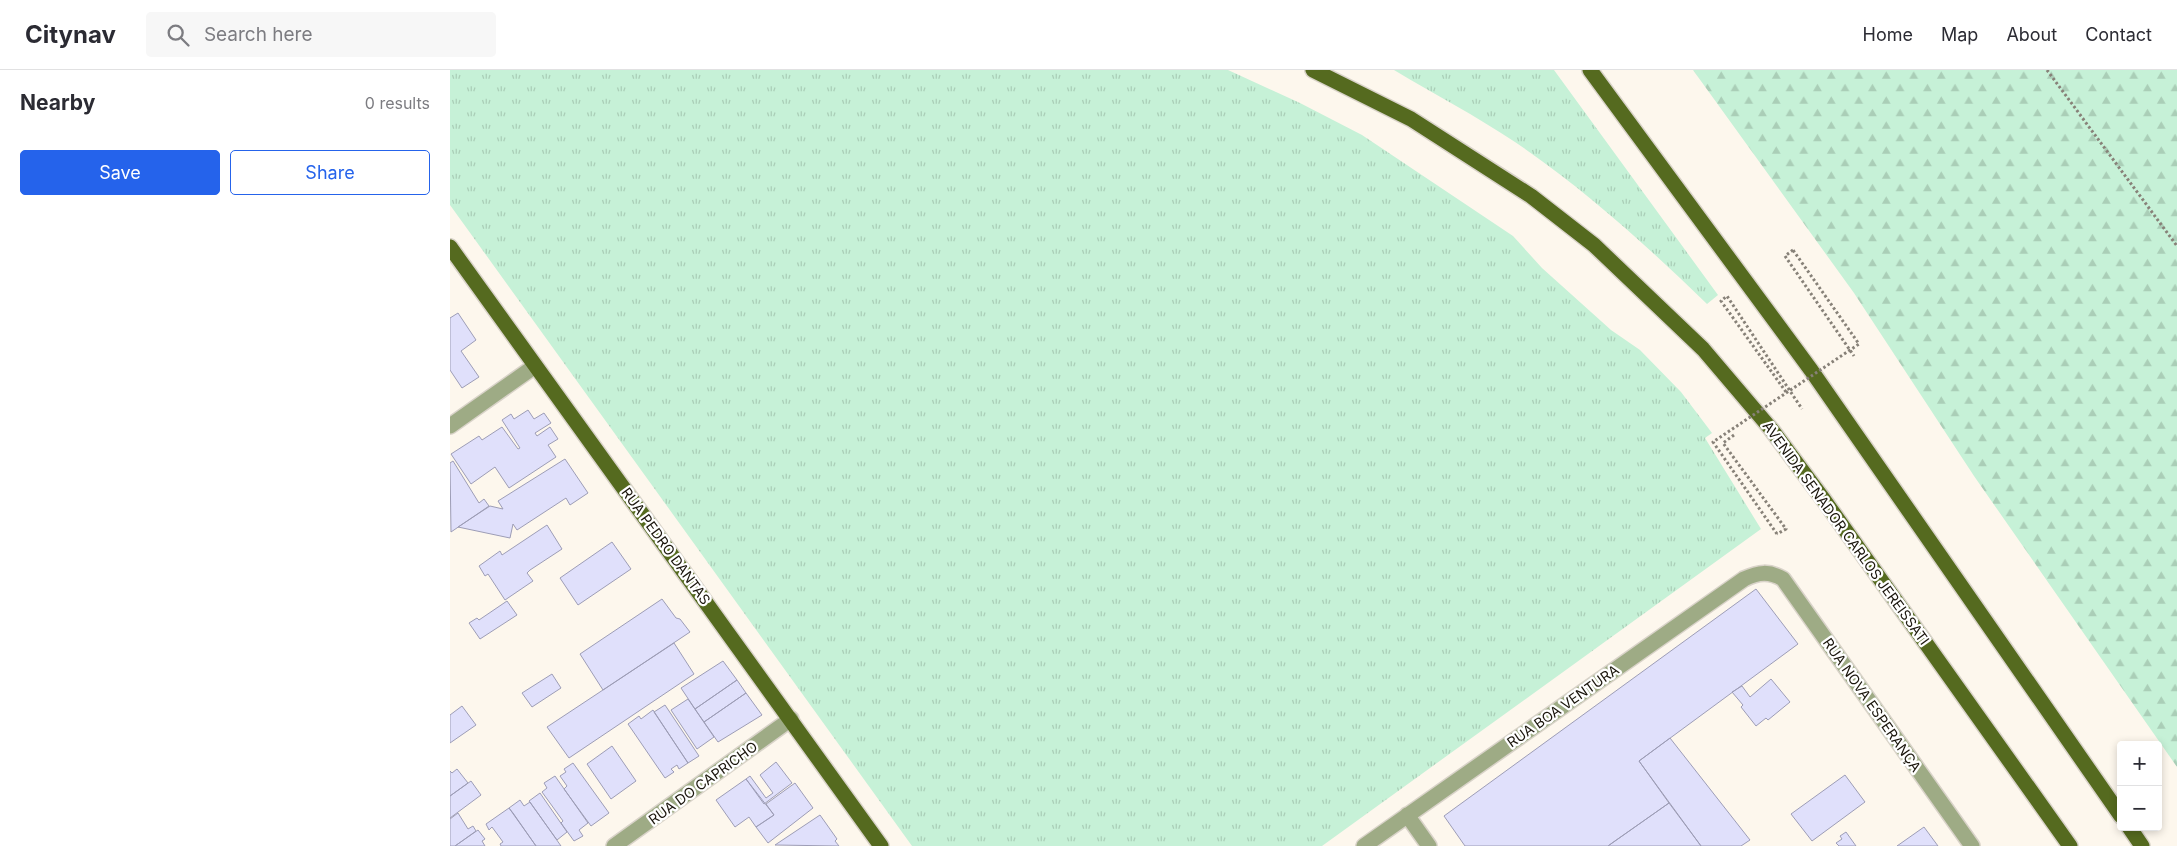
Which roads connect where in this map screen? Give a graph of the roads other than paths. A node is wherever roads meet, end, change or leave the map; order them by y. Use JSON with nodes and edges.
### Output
{"nodes":[{"id":1,"x":1313,"y":70,"type":"edge"},
{"id":2,"x":1590,"y":70,"type":"edge"},
{"id":3,"x":450,"y":247,"type":"edge"},
{"id":4,"x":535,"y":366,"type":"junction"},
{"id":5,"x":450,"y":426,"type":"edge"},
{"id":6,"x":1766,"y":572,"type":"joint"},
{"id":7,"x":791,"y":719,"type":"junction"},
{"id":8,"x":2117,"y":810,"type":"edge"},
{"id":9,"x":1407,"y":815,"type":"junction"},
{"id":10,"x":2132,"y":831,"type":"edge"},
{"id":11,"x":614,"y":846,"type":"edge"},
{"id":12,"x":881,"y":846,"type":"edge"},
{"id":13,"x":1364,"y":846,"type":"edge"},
{"id":14,"x":1429,"y":846,"type":"edge"},
{"id":15,"x":1972,"y":846,"type":"edge"},
{"id":16,"x":2070,"y":846,"type":"edge"},
{"id":17,"x":2142,"y":846,"type":"edge"}],
"edges":[{"from":1,"to":16,"type":"main road","name":"AVENIDA SENADOR CARLOS JEREISSATI"},
{"from":2,"to":8,"type":"main road"},
{"from":3,"to":4,"type":"main road","name":"RUA PEDRO DANTAS"},
{"from":4,"to":5,"type":"street"},
{"from":4,"to":7,"type":"main road","name":"RUA PEDRO DANTAS"},
{"from":6,"to":9,"type":"street","name":"RUA BOA VENTURA"},
{"from":6,"to":15,"type":"street","name":"RUA NOVA ESPERANÇA"},
{"from":7,"to":11,"type":"street","name":"RUA DO CAPRICHO"},
{"from":7,"to":12,"type":"main road","name":"RUA PEDRO DANTAS"},
{"from":9,"to":13,"type":"street","name":"RUA BOA VENTURA"},
{"from":9,"to":14,"type":"street"},
{"from":10,"to":17,"type":"main road"}]}
